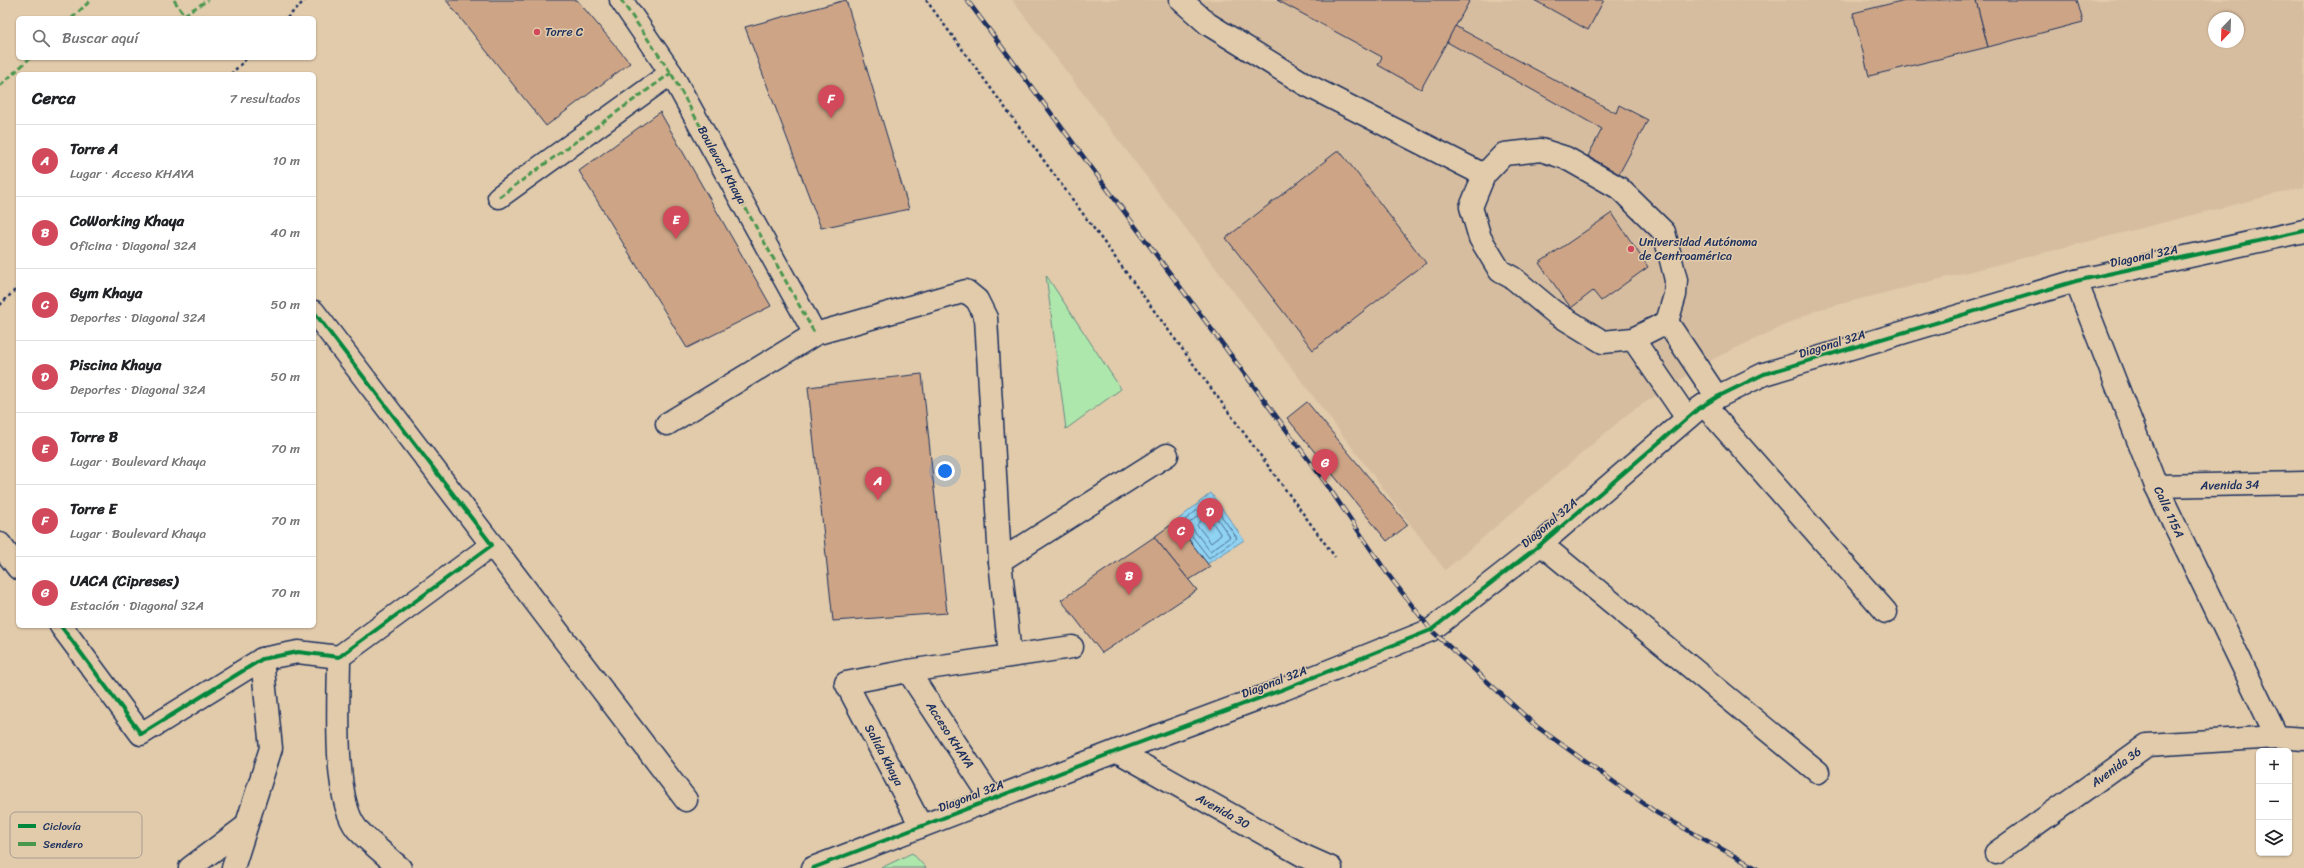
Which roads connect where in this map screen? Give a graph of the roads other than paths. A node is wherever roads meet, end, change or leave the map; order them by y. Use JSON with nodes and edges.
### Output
{"nodes":[{"id":1,"x":622,"y":0,"type":"edge"},
{"id":2,"x":1181,"y":0,"type":"edge"},
{"id":3,"x":671,"y":72,"type":"junction"},
{"id":4,"x":1484,"y":175,"type":"junction"},
{"id":5,"x":499,"y":197,"type":"dead end"},
{"id":6,"x":2304,"y":231,"type":"edge"},
{"id":7,"x":2076,"y":281,"type":"junction"},
{"id":8,"x":316,"y":315,"type":"edge"},
{"id":9,"x":1668,"y":322,"type":"junction"},
{"id":10,"x":815,"y":334,"type":"junction"},
{"id":11,"x":1633,"y":339,"type":"junction"},
{"id":12,"x":1703,"y":407,"type":"junction"},
{"id":13,"x":667,"y":424,"type":"dead end"},
{"id":14,"x":1167,"y":455,"type":"dead end"},
{"id":15,"x":2304,"y":483,"type":"edge"},
{"id":16,"x":2156,"y":486,"type":"junction"},
{"id":17,"x":0,"y":544,"type":"edge"},
{"id":18,"x":1540,"y":544,"type":"junction"},
{"id":19,"x":492,"y":545,"type":"junction"},
{"id":20,"x":1000,"y":561,"type":"junction"},
{"id":21,"x":16,"y":565,"type":"edge"},
{"id":22,"x":1886,"y":612,"type":"dead end"},
{"id":23,"x":62,"y":628,"type":"edge"},
{"id":24,"x":1072,"y":646,"type":"dead end"},
{"id":25,"x":1010,"y":655,"type":"junction"},
{"id":26,"x":338,"y":657,"type":"junction"},
{"id":27,"x":262,"y":659,"type":"junction"},
{"id":28,"x":908,"y":671,"type":"junction"},
{"id":29,"x":2276,"y":737,"type":"junction"},
{"id":30,"x":2304,"y":739,"type":"edge"},
{"id":31,"x":1117,"y":751,"type":"junction"},
{"id":32,"x":1818,"y":772,"type":"dead end"},
{"id":33,"x":992,"y":799,"type":"junction"},
{"id":34,"x":686,"y":800,"type":"dead end"},
{"id":35,"x":246,"y":826,"type":"junction"},
{"id":36,"x":921,"y":826,"type":"junction"},
{"id":37,"x":1996,"y":853,"type":"dead end"},
{"id":38,"x":190,"y":868,"type":"edge"},
{"id":39,"x":233,"y":868,"type":"edge"},
{"id":40,"x":400,"y":868,"type":"edge"},
{"id":41,"x":813,"y":868,"type":"edge"},
{"id":42,"x":1331,"y":868,"type":"edge"}],
"edges":[{"from":1,"to":3,"type":"street","name":"Boulevard Khaya"},
{"from":2,"to":4,"type":"street"},
{"from":3,"to":5,"type":"street"},
{"from":3,"to":10,"type":"street","name":"Boulevard Khaya"},
{"from":4,"to":9,"type":"street"},
{"from":4,"to":11,"type":"street"},
{"from":6,"to":7,"type":"street","name":"Diagonal 32A"},
{"from":7,"to":12,"type":"street","name":"Diagonal 32A"},
{"from":7,"to":16,"type":"street","name":"Calle 115A"},
{"from":8,"to":19,"type":"street"},
{"from":9,"to":11,"type":"street"},
{"from":9,"to":12,"type":"street"},
{"from":10,"to":13,"type":"street"},
{"from":10,"to":20,"type":"street"},
{"from":11,"to":12,"type":"street"},
{"from":12,"to":18,"type":"street","name":"Diagonal 32A"},
{"from":12,"to":22,"type":"street"},
{"from":14,"to":20,"type":"street"},
{"from":15,"to":16,"type":"street","name":"Avenida 34"},
{"from":16,"to":29,"type":"street","name":"Calle 115A"},
{"from":17,"to":21,"type":"street"},
{"from":18,"to":31,"type":"street","name":"Diagonal 32A"},
{"from":18,"to":32,"type":"street"},
{"from":19,"to":26,"type":"street"},
{"from":19,"to":34,"type":"street"},
{"from":20,"to":25,"type":"street"},
{"from":23,"to":27,"type":"street"},
{"from":24,"to":25,"type":"street"},
{"from":25,"to":28,"type":"street"},
{"from":26,"to":27,"type":"street"},
{"from":26,"to":40,"type":"street"},
{"from":27,"to":35,"type":"street"},
{"from":28,"to":33,"type":"street","name":"Acceso KHAYA"},
{"from":28,"to":36,"type":"street","name":"Salida Khaya"},
{"from":29,"to":30,"type":"street","name":"Avenida 36"},
{"from":29,"to":37,"type":"street","name":"Avenida 36"},
{"from":31,"to":33,"type":"street","name":"Diagonal 32A"},
{"from":31,"to":42,"type":"street","name":"Avenida 30"},
{"from":33,"to":36,"type":"street","name":"Diagonal 32A"},
{"from":35,"to":38,"type":"street"},
{"from":35,"to":39,"type":"street"},
{"from":36,"to":41,"type":"street","name":"Diagonal 32A"}]}
